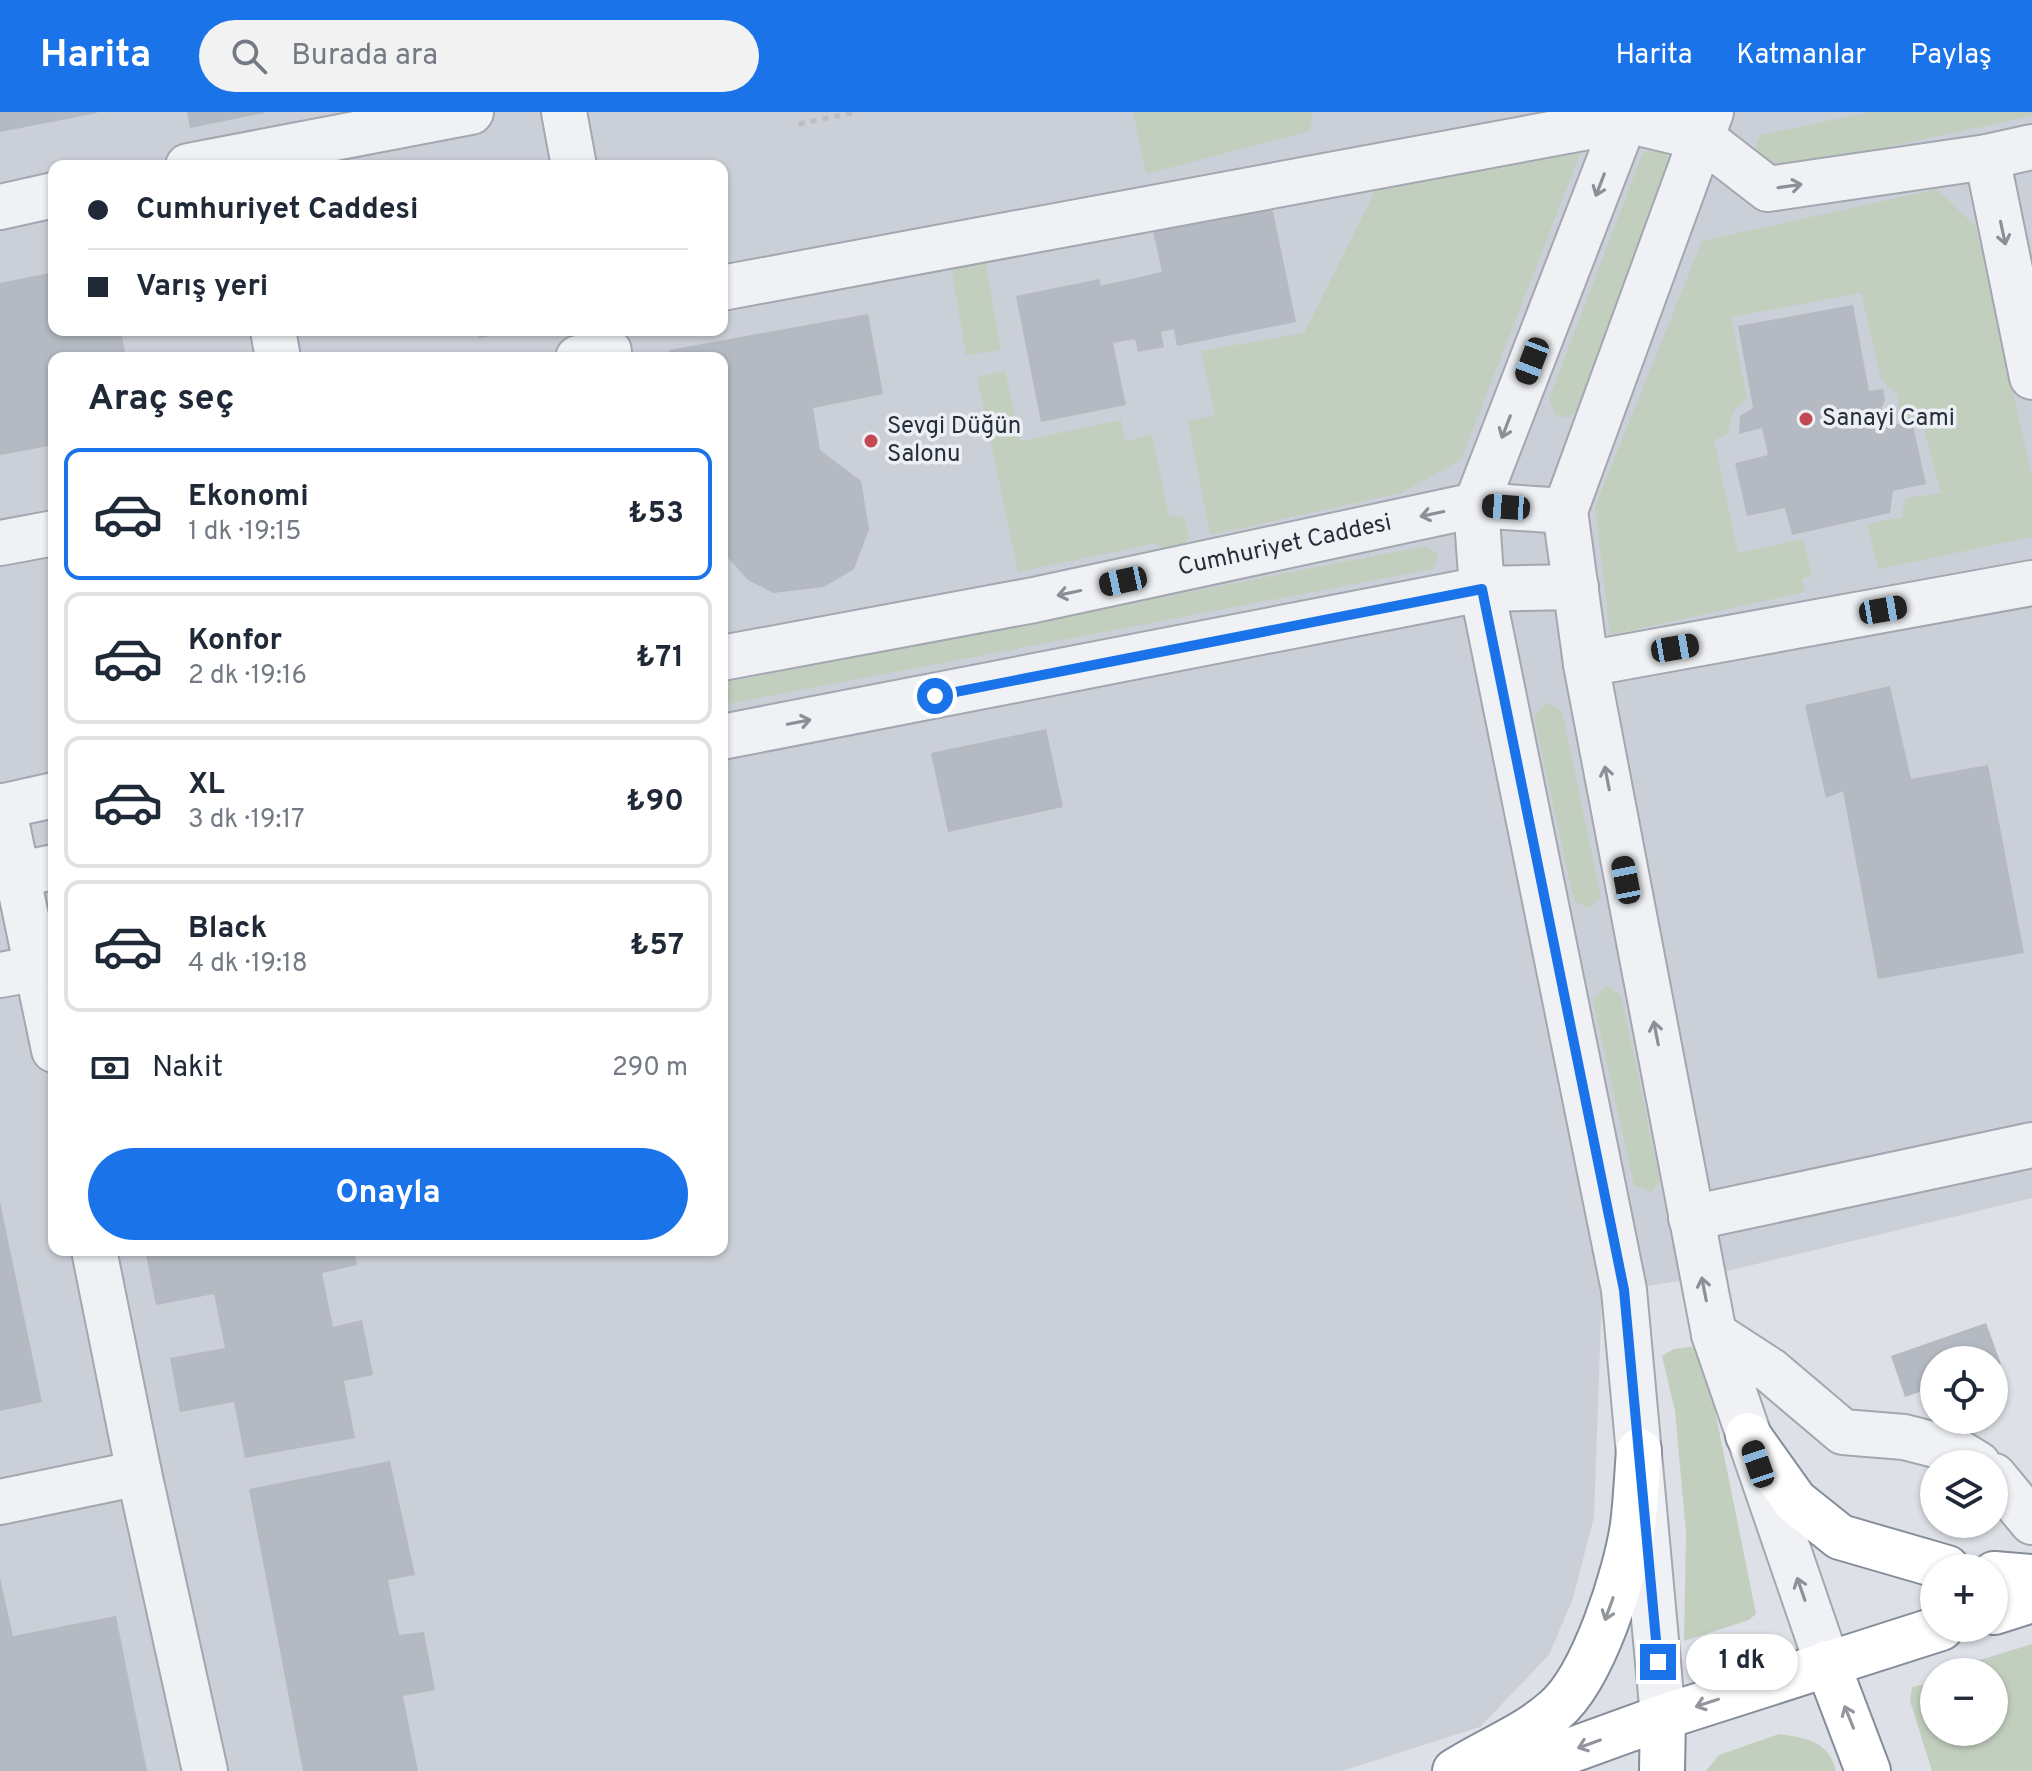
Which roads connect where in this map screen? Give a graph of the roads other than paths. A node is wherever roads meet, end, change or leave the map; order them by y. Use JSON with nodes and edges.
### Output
{"nodes":[{"id":1,"x":471,"y":112,"type":"edge"},
{"id":2,"x":564,"y":112,"type":"edge"},
{"id":3,"x":1742,"y":112,"type":"edge"},
{"id":4,"x":1624,"y":115,"type":"edge"},
{"id":5,"x":1706,"y":125,"type":"edge"},
{"id":6,"x":2032,"y":147,"type":"edge"},
{"id":7,"x":1987,"y":157,"type":"junction"},
{"id":8,"x":241,"y":160,"type":"edge"},
{"id":9,"x":573,"y":160,"type":"edge"},
{"id":10,"x":48,"y":196,"type":"edge"},
{"id":11,"x":0,"y":207,"type":"edge"},
{"id":12,"x":728,"y":287,"type":"edge"},
{"id":13,"x":2032,"y":377,"type":"edge"},
{"id":14,"x":1476,"y":505,"type":"junction"},
{"id":15,"x":1565,"y":511,"type":"junction"},
{"id":16,"x":48,"y":534,"type":"edge"},
{"id":17,"x":0,"y":543,"type":"edge"},
{"id":18,"x":2032,"y":583,"type":"edge"},
{"id":19,"x":1576,"y":587,"type":"junction"},
{"id":20,"x":1482,"y":589,"type":"junction"},
{"id":21,"x":728,"y":657,"type":"edge"},
{"id":22,"x":1586,"y":664,"type":"junction"},
{"id":23,"x":728,"y":736,"type":"edge"},
{"id":24,"x":48,"y":796,"type":"edge"},
{"id":25,"x":1,"y":806,"type":"edge"},
{"id":26,"x":23,"y":873,"type":"edge"},
{"id":27,"x":19,"y":972,"type":"edge"},
{"id":28,"x":48,"y":1037,"type":"edge"},
{"id":29,"x":2032,"y":1145,"type":"edge"},
{"id":30,"x":1691,"y":1218,"type":"junction"},
{"id":31,"x":95,"y":1256,"type":"edge"},
{"id":32,"x":1714,"y":1334,"type":"junction"},
{"id":33,"x":1748,"y":1435,"type":"junction"},
{"id":34,"x":1955,"y":1450,"type":"edge"},
{"id":35,"x":1639,"y":1451,"type":"junction"},
{"id":36,"x":139,"y":1473,"type":"junction"},
{"id":37,"x":2008,"y":1493,"type":"edge"},
{"id":38,"x":0,"y":1502,"type":"edge"},
{"id":39,"x":2032,"y":1522,"type":"edge"},
{"id":40,"x":1920,"y":1560,"type":"edge"},
{"id":41,"x":2008,"y":1575,"type":"edge"},
{"id":42,"x":2032,"y":1577,"type":"edge"},
{"id":43,"x":2032,"y":1600,"type":"edge"},
{"id":44,"x":2008,"y":1608,"type":"edge"},
{"id":45,"x":1920,"y":1634,"type":"edge"},
{"id":46,"x":1827,"y":1663,"type":"junction"},
{"id":47,"x":1663,"y":1717,"type":"junction"},
{"id":48,"x":205,"y":1771,"type":"edge"},
{"id":49,"x":1455,"y":1771,"type":"edge"},
{"id":50,"x":1514,"y":1771,"type":"edge"},
{"id":51,"x":1662,"y":1771,"type":"edge"},
{"id":52,"x":1868,"y":1771,"type":"edge"}],
"edges":[{"from":1,"to":8,"type":"street"},
{"from":2,"to":9,"type":"street"},
{"from":3,"to":5,"type":"street"},
{"from":4,"to":5,"type":"street"},
{"from":4,"to":12,"type":"street"},
{"from":4,"to":14,"type":"street","one_way":true},
{"from":5,"to":7,"type":"street","one_way":true},
{"from":5,"to":15,"type":"street"},
{"from":6,"to":7,"type":"street"},
{"from":7,"to":13,"type":"street","one_way":true},
{"from":10,"to":11,"type":"street"},
{"from":14,"to":15,"type":"street","name":"Cumhuriyet Caddesi"},
{"from":14,"to":20,"type":"street"},
{"from":14,"to":21,"type":"street","name":"Cumhuriyet Caddesi","one_way":true},
{"from":15,"to":19,"type":"street"},
{"from":16,"to":17,"type":"street"},
{"from":18,"to":22,"type":"street"},
{"from":19,"to":20,"type":"street"},
{"from":19,"to":22,"type":"street"},
{"from":23,"to":20,"type":"street","one_way":true},
{"from":20,"to":35,"type":"street"},
{"from":30,"to":22,"type":"street","one_way":true},
{"from":24,"to":25,"type":"street"},
{"from":25,"to":26,"type":"street"},
{"from":26,"to":27,"type":"street"},
{"from":27,"to":28,"type":"street"},
{"from":29,"to":30,"type":"street"},
{"from":32,"to":30,"type":"street","one_way":true},
{"from":31,"to":36,"type":"street"},
{"from":32,"to":33,"type":"street"},
{"from":32,"to":34,"type":"street"},
{"from":33,"to":40,"type":"highway"},
{"from":46,"to":33,"type":"street","one_way":true},
{"from":35,"to":47,"type":"street"},
{"from":35,"to":49,"type":"highway","one_way":true},
{"from":36,"to":38,"type":"street"},
{"from":36,"to":48,"type":"street"},
{"from":37,"to":39,"type":"street"},
{"from":41,"to":42,"type":"highway"},
{"from":43,"to":44,"type":"highway"},
{"from":45,"to":46,"type":"highway"},
{"from":46,"to":47,"type":"highway","one_way":true},
{"from":52,"to":46,"type":"highway","one_way":true},
{"from":47,"to":50,"type":"highway","one_way":true},
{"from":47,"to":51,"type":"highway"}]}
